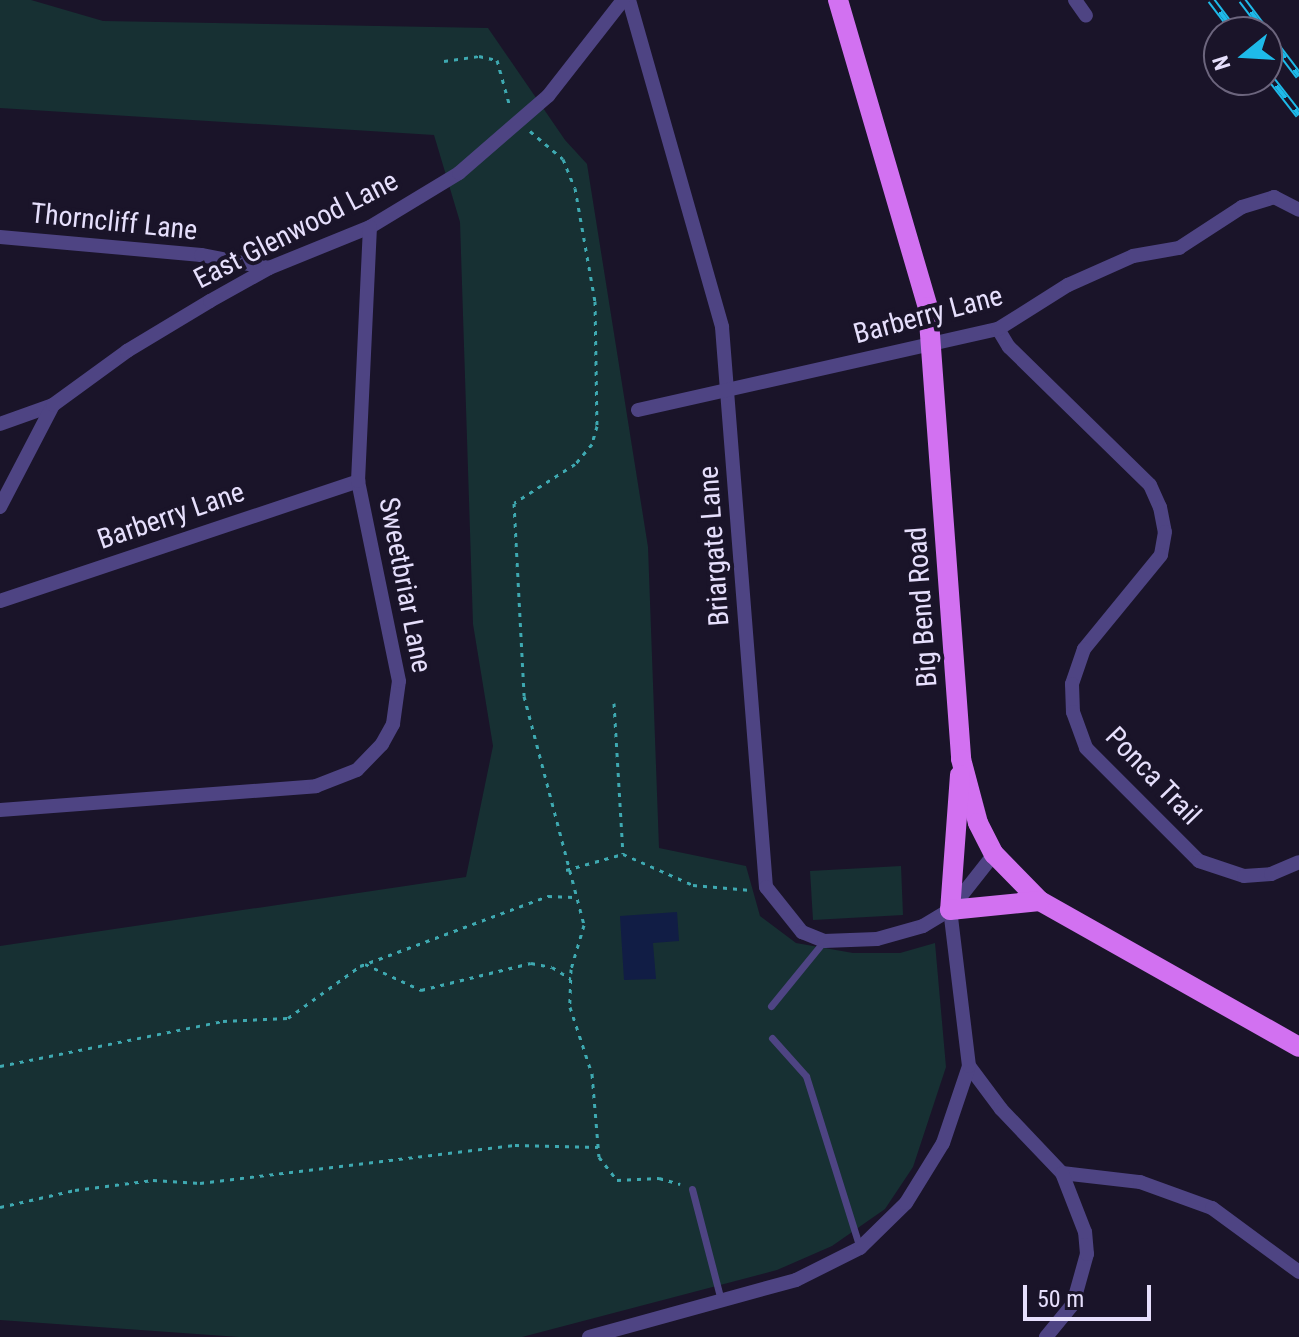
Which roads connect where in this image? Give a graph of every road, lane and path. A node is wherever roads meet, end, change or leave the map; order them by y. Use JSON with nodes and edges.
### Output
{"nodes":[{"id":1,"x":626,"y":0,"type":"edge"},
{"id":2,"x":838,"y":0,"type":"edge"},
{"id":3,"x":1075,"y":0,"type":"edge"},
{"id":4,"x":1086,"y":16,"type":"dead end"},
{"id":5,"x":444,"y":61,"type":"dead end"},
{"id":6,"x":522,"y":123,"type":"junction"},
{"id":7,"x":1299,"y":210,"type":"edge"},
{"id":8,"x":370,"y":227,"type":"junction"},
{"id":9,"x":0,"y":237,"type":"edge"},
{"id":10,"x":269,"y":268,"type":"junction"},
{"id":11,"x":998,"y":329,"type":"junction"},
{"id":12,"x":932,"y":343,"type":"junction"},
{"id":13,"x":729,"y":390,"type":"junction"},
{"id":14,"x":53,"y":405,"type":"junction"},
{"id":15,"x":638,"y":410,"type":"dead end"},
{"id":16,"x":0,"y":424,"type":"edge"},
{"id":17,"x":358,"y":481,"type":"junction"},
{"id":18,"x":0,"y":507,"type":"edge"},
{"id":19,"x":0,"y":601,"type":"edge"},
{"id":20,"x":614,"y":703,"type":"dead end"},
{"id":21,"x":961,"y":759,"type":"junction"},
{"id":22,"x":0,"y":810,"type":"edge"},
{"id":23,"x":623,"y":854,"type":"junction"},
{"id":24,"x":994,"y":854,"type":"junction"},
{"id":25,"x":1299,"y":862,"type":"edge"},
{"id":26,"x":566,"y":870,"type":"junction"},
{"id":27,"x":766,"y":887,"type":"junction"},
{"id":28,"x":574,"y":897,"type":"junction"},
{"id":29,"x":1040,"y":901,"type":"junction"},
{"id":30,"x":950,"y":910,"type":"junction"},
{"id":31,"x":824,"y":941,"type":"junction"},
{"id":32,"x":365,"y":964,"type":"junction"},
{"id":33,"x":571,"y":979,"type":"junction"},
{"id":34,"x":771,"y":1006,"type":"dead end"},
{"id":35,"x":772,"y":1038,"type":"dead end"},
{"id":36,"x":1299,"y":1047,"type":"edge"},
{"id":37,"x":0,"y":1066,"type":"edge"},
{"id":38,"x":969,"y":1066,"type":"junction"},
{"id":39,"x":598,"y":1147,"type":"junction"},
{"id":40,"x":1062,"y":1173,"type":"junction"},
{"id":41,"x":692,"y":1189,"type":"joint"},
{"id":42,"x":0,"y":1207,"type":"edge"},
{"id":43,"x":860,"y":1248,"type":"junction"},
{"id":44,"x":1299,"y":1272,"type":"edge"},
{"id":45,"x":721,"y":1300,"type":"junction"},
{"id":46,"x":589,"y":1337,"type":"edge"},
{"id":47,"x":1046,"y":1337,"type":"edge"}],
"edges":[{"from":1,"to":6,"type":"street","name":"East Glenwood Lane"},
{"from":1,"to":13,"type":"street","name":"Briargate Lane"},
{"from":2,"to":12,"type":"main road","name":"Big Bend Road"},
{"from":3,"to":4,"type":"street"},
{"from":5,"to":6,"type":"path"},
{"from":6,"to":8,"type":"street","name":"East Glenwood Lane"},
{"from":6,"to":26,"type":"path"},
{"from":7,"to":11,"type":"street","name":"Barberry Lane"},
{"from":8,"to":10,"type":"street","name":"East Glenwood Lane"},
{"from":8,"to":17,"type":"street","name":"Sweetbriar Lane"},
{"from":9,"to":10,"type":"street","name":"Thorncliff Lane"},
{"from":10,"to":14,"type":"street","name":"East Glenwood Lane"},
{"from":11,"to":12,"type":"street","name":"Barberry Lane"},
{"from":11,"to":25,"type":"street","name":"Ponca Trail"},
{"from":12,"to":13,"type":"street","name":"Barberry Lane"},
{"from":12,"to":21,"type":"main road","name":"Big Bend Road"},
{"from":13,"to":15,"type":"street","name":"Barberry Lane"},
{"from":13,"to":27,"type":"street","name":"Briargate Lane"},
{"from":14,"to":16,"type":"street"},
{"from":14,"to":18,"type":"street","name":"East Glenwood Lane"},
{"from":17,"to":19,"type":"street","name":"Barberry Lane"},
{"from":17,"to":22,"type":"street","name":"Sweetbriar Lane"},
{"from":20,"to":23,"type":"path"},
{"from":21,"to":24,"type":"main road","name":"Big Bend Road"},
{"from":21,"to":30,"type":"main road"},
{"from":23,"to":26,"type":"path"},
{"from":23,"to":27,"type":"path"},
{"from":24,"to":29,"type":"main road","name":"Big Bend Road"},
{"from":24,"to":30,"type":"street"},
{"from":26,"to":28,"type":"path"},
{"from":27,"to":31,"type":"street"},
{"from":28,"to":32,"type":"path"},
{"from":28,"to":33,"type":"path"},
{"from":29,"to":30,"type":"main road"},
{"from":29,"to":36,"type":"main road","name":"Big Bend Road"},
{"from":30,"to":31,"type":"street"},
{"from":30,"to":38,"type":"street"},
{"from":31,"to":34,"type":"lane"},
{"from":32,"to":33,"type":"path"},
{"from":32,"to":37,"type":"path"},
{"from":33,"to":39,"type":"path"},
{"from":35,"to":43,"type":"lane"},
{"from":38,"to":40,"type":"street"},
{"from":38,"to":43,"type":"street"},
{"from":39,"to":41,"type":"path"},
{"from":39,"to":42,"type":"path"},
{"from":40,"to":44,"type":"street"},
{"from":40,"to":47,"type":"street"},
{"from":41,"to":45,"type":"lane"},
{"from":43,"to":45,"type":"street"},
{"from":45,"to":46,"type":"street"}]}
